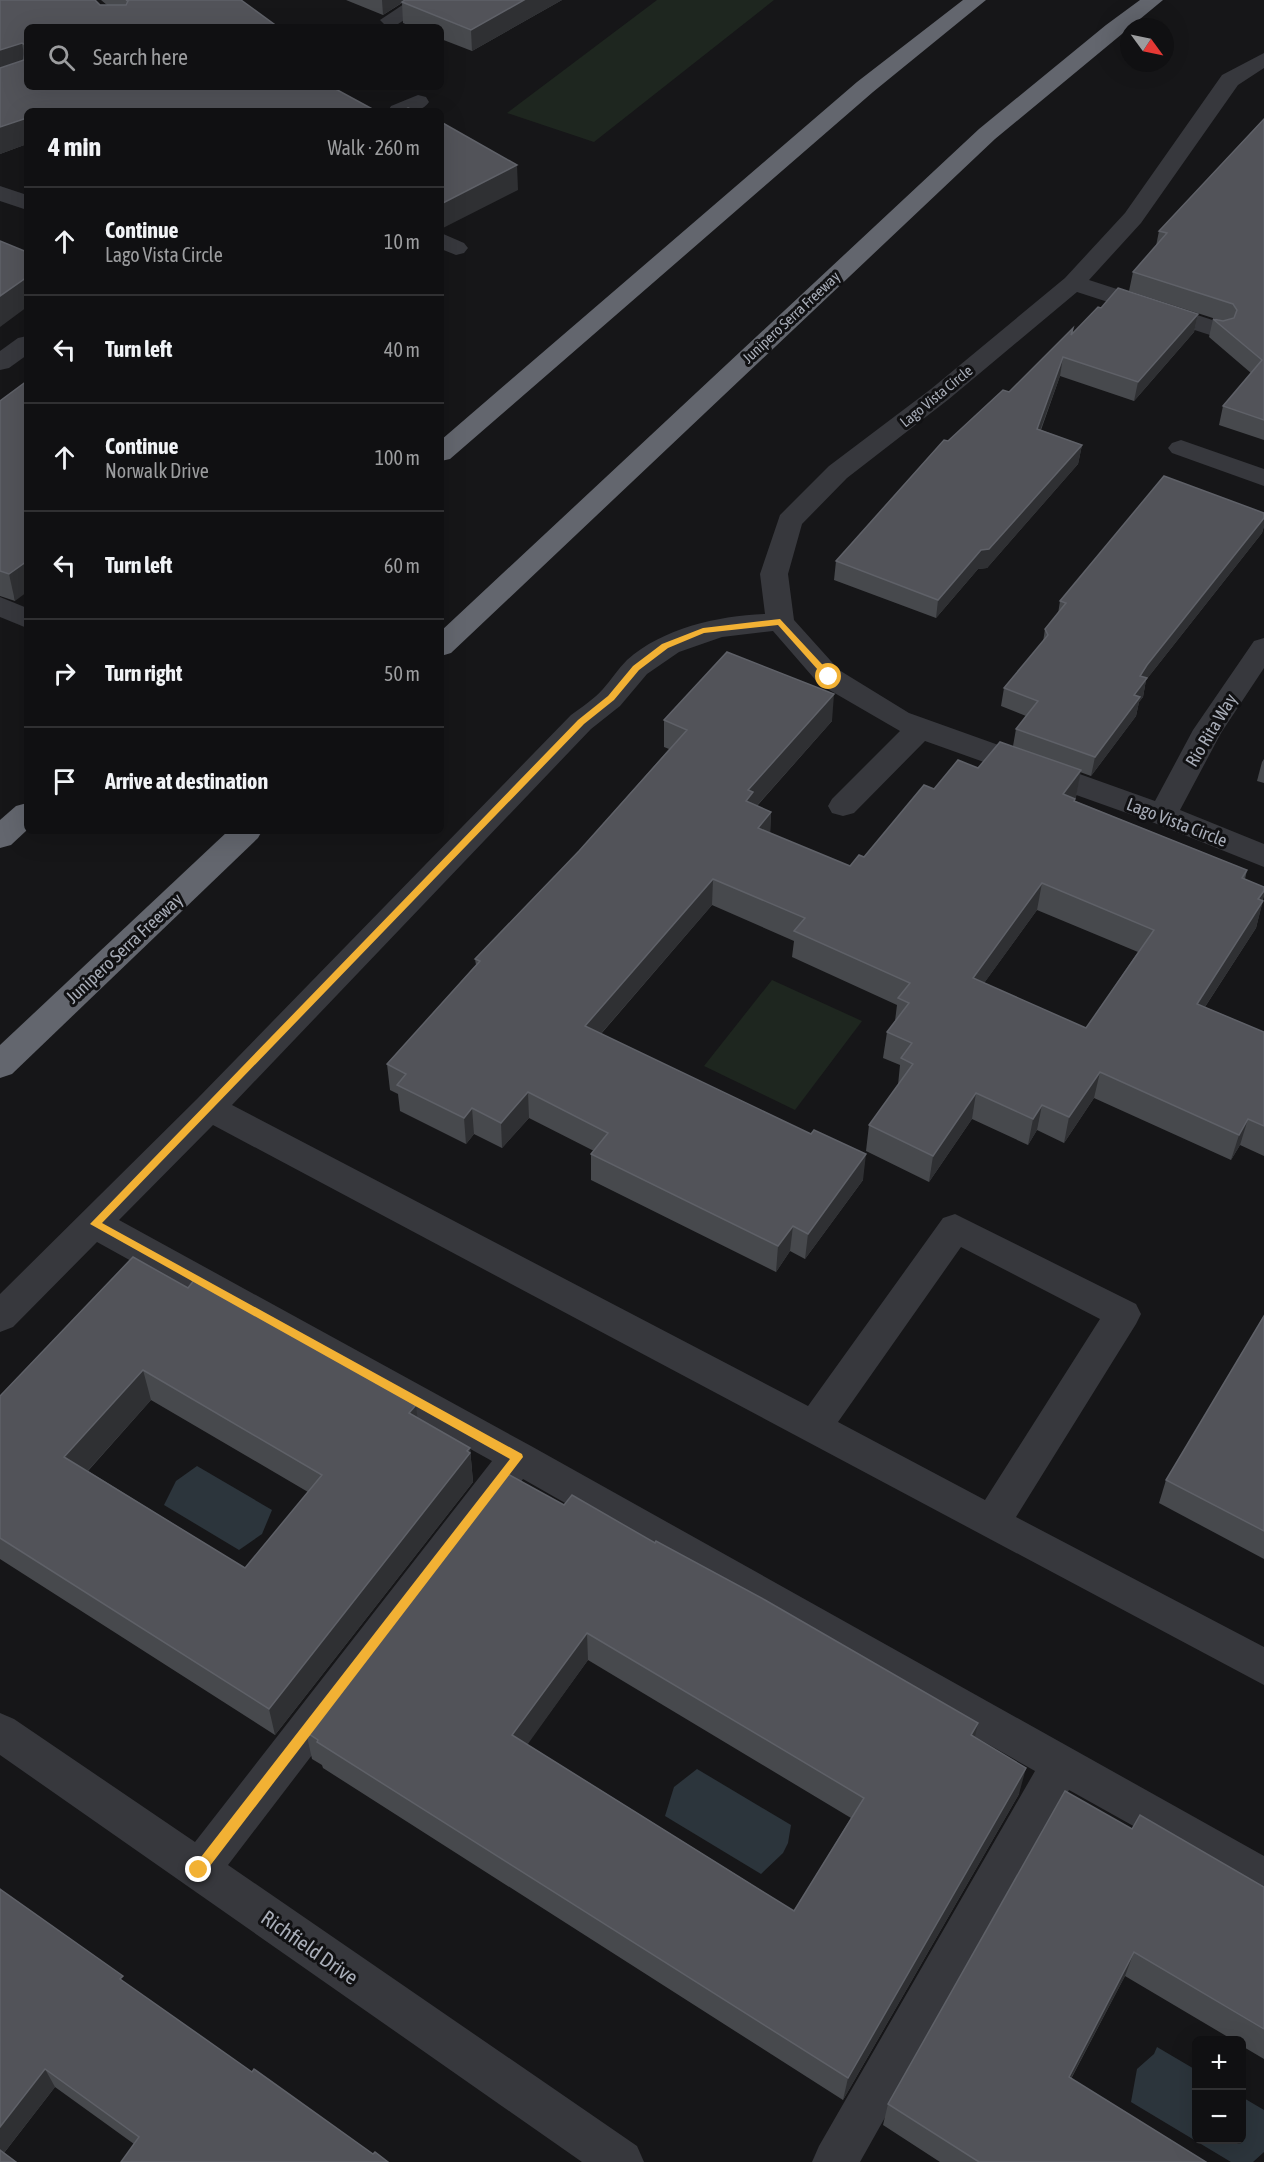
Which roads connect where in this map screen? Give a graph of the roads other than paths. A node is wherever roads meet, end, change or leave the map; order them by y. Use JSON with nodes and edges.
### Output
{"nodes":[{"id":1,"x":425,"y":0,"type":"edge"},
{"id":2,"x":976,"y":0,"type":"edge"},
{"id":3,"x":1153,"y":0,"type":"edge"},
{"id":4,"x":391,"y":20,"type":"dead end"},
{"id":5,"x":1264,"y":59,"type":"edge"},
{"id":6,"x":0,"y":193,"type":"edge"},
{"id":7,"x":24,"y":202,"type":"edge"},
{"id":8,"x":1073,"y":283,"type":"junction"},
{"id":9,"x":1219,"y":330,"type":"dead end"},
{"id":10,"x":24,"y":345,"type":"edge"},
{"id":11,"x":0,"y":363,"type":"edge"},
{"id":12,"x":1181,"y":448,"type":"dead end"},
{"id":13,"x":444,"y":450,"type":"edge"},
{"id":14,"x":1264,"y":478,"type":"edge"},
{"id":15,"x":0,"y":606,"type":"edge"},
{"id":16,"x":24,"y":618,"type":"edge"},
{"id":17,"x":780,"y":622,"type":"junction"},
{"id":18,"x":444,"y":644,"type":"edge"},
{"id":19,"x":1264,"y":647,"type":"edge"},
{"id":20,"x":920,"y":728,"type":"junction"},
{"id":21,"x":843,"y":806,"type":"dead end"},
{"id":22,"x":1163,"y":815,"type":"junction"},
{"id":23,"x":24,"y":816,"type":"edge"},
{"id":24,"x":244,"y":834,"type":"edge"},
{"id":25,"x":0,"y":837,"type":"edge"},
{"id":26,"x":1264,"y":856,"type":"edge"},
{"id":27,"x":0,"y":1065,"type":"edge"},
{"id":28,"x":209,"y":1108,"type":"junction"},
{"id":29,"x":95,"y":1224,"type":"junction"},
{"id":30,"x":0,"y":1317,"type":"edge"},
{"id":31,"x":814,"y":1427,"type":"junction"},
{"id":32,"x":518,"y":1457,"type":"junction"},
{"id":33,"x":993,"y":1523,"type":"junction"},
{"id":34,"x":1264,"y":1667,"type":"edge"},
{"id":35,"x":0,"y":1732,"type":"edge"},
{"id":36,"x":1061,"y":1765,"type":"junction"},
{"id":37,"x":199,"y":1870,"type":"junction"},
{"id":38,"x":1264,"y":1879,"type":"edge"},
{"id":39,"x":621,"y":2162,"type":"edge"},
{"id":40,"x":835,"y":2162,"type":"edge"}],
"edges":[{"from":1,"to":4,"type":"street"},
{"from":2,"to":13,"type":"highway"},
{"from":3,"to":18,"type":"highway","name":"Junipero Serra Freeway"},
{"from":5,"to":8,"type":"street","name":"Lago Vista Circle"},
{"from":6,"to":7,"type":"street"},
{"from":8,"to":9,"type":"street"},
{"from":8,"to":17,"type":"street","name":"Lago Vista Circle"},
{"from":10,"to":11,"type":"street"},
{"from":12,"to":14,"type":"street"},
{"from":15,"to":16,"type":"street"},
{"from":17,"to":20,"type":"street","name":"Lago Vista Circle"},
{"from":17,"to":28,"type":"street"},
{"from":19,"to":22,"type":"street","name":"Rio Rita Way"},
{"from":20,"to":21,"type":"street"},
{"from":20,"to":22,"type":"street","name":"Lago Vista Circle"},
{"from":22,"to":26,"type":"street","name":"Lago Vista Circle"},
{"from":23,"to":25,"type":"highway"},
{"from":24,"to":27,"type":"highway","name":"Junipero Serra Freeway"},
{"from":28,"to":29,"type":"street"},
{"from":28,"to":31,"type":"street"},
{"from":29,"to":30,"type":"street"},
{"from":29,"to":32,"type":"street"},
{"from":31,"to":33,"type":"street"},
{"from":31,"to":33,"type":"street"},
{"from":32,"to":36,"type":"street"},
{"from":32,"to":37,"type":"street"},
{"from":33,"to":34,"type":"street"},
{"from":35,"to":37,"type":"street","name":"Richfield Drive"},
{"from":36,"to":38,"type":"street"},
{"from":36,"to":40,"type":"street"},
{"from":37,"to":39,"type":"street","name":"Richfield Drive"}]}
